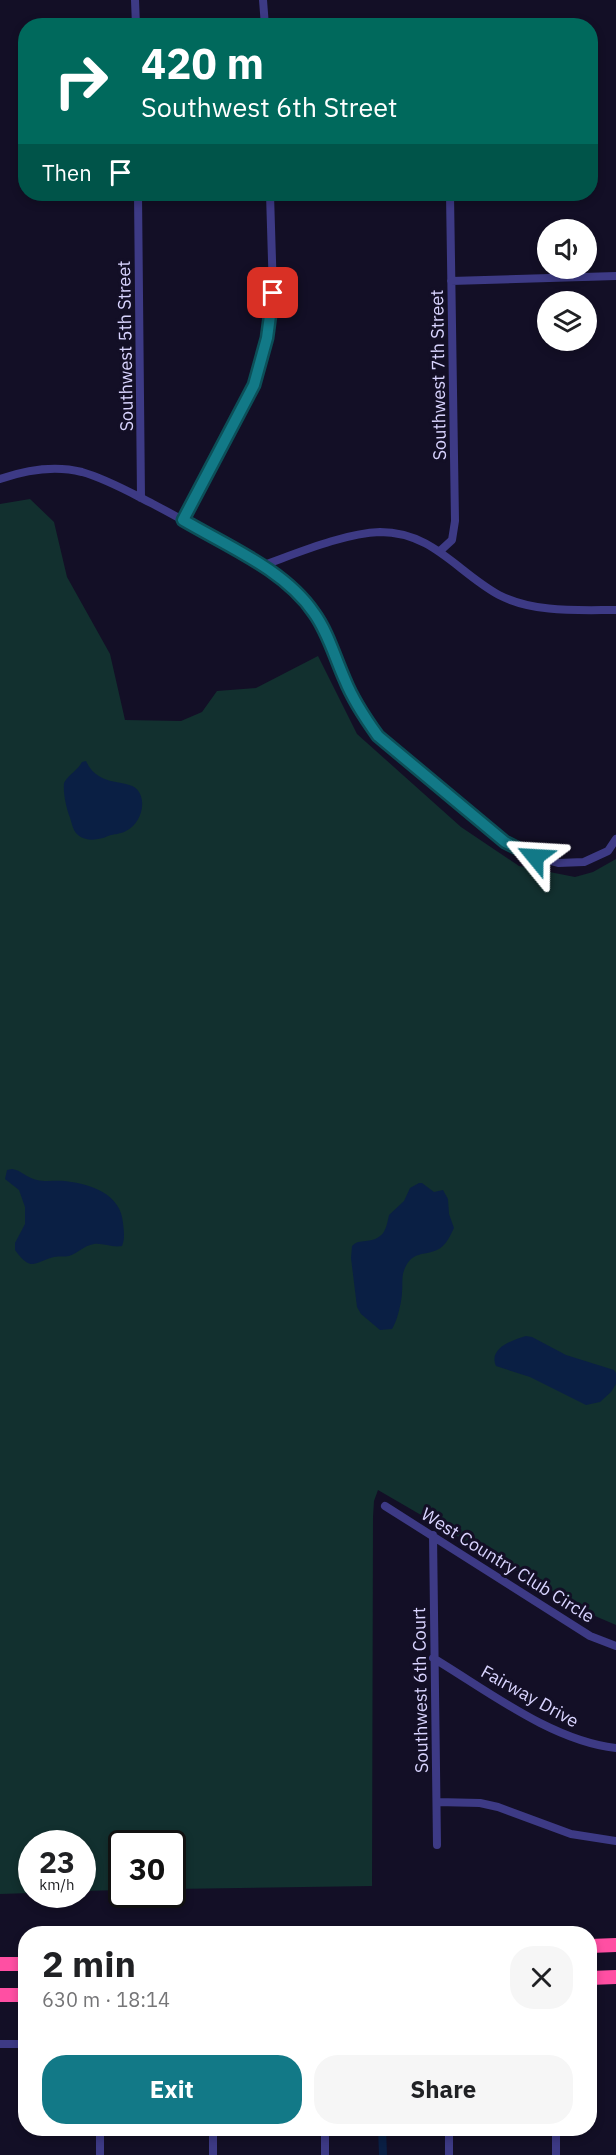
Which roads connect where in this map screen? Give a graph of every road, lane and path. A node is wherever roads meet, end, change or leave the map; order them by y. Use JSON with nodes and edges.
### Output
{"nodes":[{"id":1,"x":135,"y":0,"type":"edge"},
{"id":2,"x":263,"y":0,"type":"edge"},
{"id":3,"x":136,"y":18,"type":"edge"},
{"id":4,"x":264,"y":18,"type":"edge"},
{"id":5,"x":138,"y":201,"type":"edge"},
{"id":6,"x":270,"y":201,"type":"edge"},
{"id":7,"x":450,"y":201,"type":"edge"},
{"id":8,"x":616,"y":276,"type":"edge"},
{"id":9,"x":451,"y":281,"type":"junction"},
{"id":10,"x":0,"y":479,"type":"edge"},
{"id":11,"x":141,"y":498,"type":"junction"},
{"id":12,"x":183,"y":520,"type":"junction"},
{"id":13,"x":440,"y":551,"type":"junction"},
{"id":14,"x":261,"y":566,"type":"junction"},
{"id":15,"x":616,"y":610,"type":"edge"},
{"id":16,"x":616,"y":839,"type":"edge"},
{"id":17,"x":385,"y":1506,"type":"dead end"},
{"id":18,"x":433,"y":1535,"type":"junction"},
{"id":19,"x":616,"y":1646,"type":"edge"},
{"id":20,"x":434,"y":1658,"type":"junction"},
{"id":21,"x":616,"y":1748,"type":"edge"},
{"id":22,"x":436,"y":1802,"type":"junction"},
{"id":23,"x":616,"y":1841,"type":"edge"},
{"id":24,"x":437,"y":1845,"type":"dead end"},
{"id":25,"x":616,"y":1945,"type":"edge"},
{"id":26,"x":597,"y":1946,"type":"edge"},
{"id":27,"x":0,"y":1964,"type":"edge"},
{"id":28,"x":18,"y":1964,"type":"edge"},
{"id":29,"x":616,"y":1977,"type":"edge"},
{"id":30,"x":597,"y":1978,"type":"edge"},
{"id":31,"x":0,"y":1995,"type":"edge"},
{"id":32,"x":18,"y":1995,"type":"edge"},
{"id":33,"x":0,"y":2044,"type":"edge"},
{"id":34,"x":18,"y":2044,"type":"edge"},
{"id":35,"x":100,"y":2136,"type":"edge"},
{"id":36,"x":213,"y":2136,"type":"edge"},
{"id":37,"x":325,"y":2136,"type":"edge"},
{"id":38,"x":449,"y":2136,"type":"edge"},
{"id":39,"x":556,"y":2136,"type":"edge"},
{"id":40,"x":100,"y":2155,"type":"edge"},
{"id":41,"x":213,"y":2155,"type":"edge"},
{"id":42,"x":326,"y":2155,"type":"edge"},
{"id":43,"x":449,"y":2155,"type":"edge"},
{"id":44,"x":556,"y":2155,"type":"edge"}],
"edges":[{"from":1,"to":3,"type":"street"},
{"from":2,"to":4,"type":"street"},
{"from":5,"to":11,"type":"street","name":"Southwest 5th Street"},
{"from":6,"to":12,"type":"street"},
{"from":7,"to":9,"type":"street","name":"Southwest 7th Street"},
{"from":8,"to":9,"type":"street"},
{"from":9,"to":13,"type":"street","name":"Southwest 7th Street"},
{"from":10,"to":11,"type":"street"},
{"from":11,"to":12,"type":"street"},
{"from":12,"to":14,"type":"street"},
{"from":13,"to":14,"type":"street"},
{"from":13,"to":15,"type":"street"},
{"from":14,"to":16,"type":"street"},
{"from":17,"to":18,"type":"street","name":"West Country Club Circle"},
{"from":18,"to":19,"type":"street","name":"West Country Club Circle"},
{"from":18,"to":20,"type":"street","name":"Southwest 6th Court"},
{"from":20,"to":21,"type":"street","name":"Fairway Drive"},
{"from":20,"to":22,"type":"street","name":"Southwest 6th Court"},
{"from":22,"to":23,"type":"street"},
{"from":22,"to":24,"type":"street","name":"Southwest 6th Court"},
{"from":25,"to":26,"type":"highway"},
{"from":27,"to":28,"type":"highway"},
{"from":29,"to":30,"type":"highway"},
{"from":31,"to":32,"type":"highway"},
{"from":33,"to":34,"type":"street"},
{"from":35,"to":40,"type":"street"},
{"from":36,"to":41,"type":"street"},
{"from":37,"to":42,"type":"street"},
{"from":38,"to":43,"type":"street"},
{"from":39,"to":44,"type":"street"}]}
